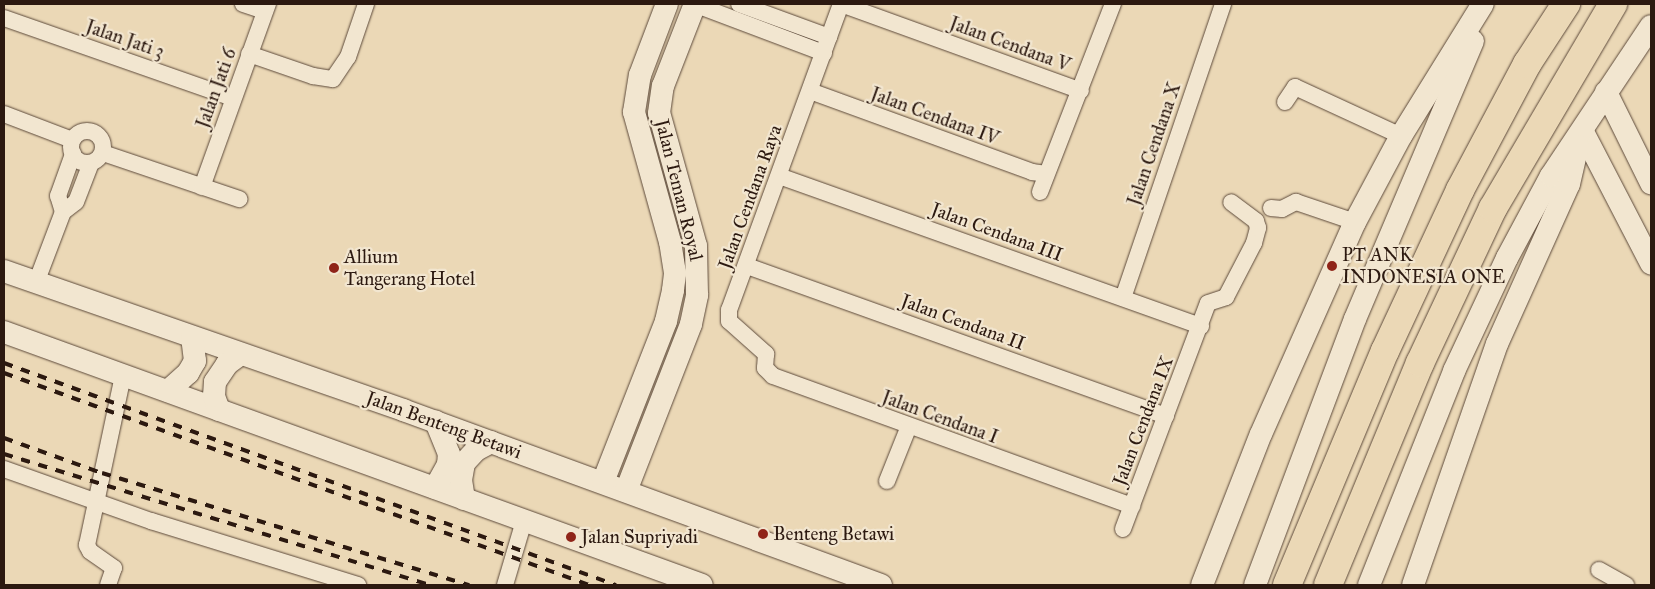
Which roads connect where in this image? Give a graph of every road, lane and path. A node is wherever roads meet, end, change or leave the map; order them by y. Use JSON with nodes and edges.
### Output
{"nodes":[{"id":1,"x":243,"y":4,"type":"edge"},
{"id":2,"x":366,"y":4,"type":"edge"},
{"id":3,"x":667,"y":4,"type":"edge"},
{"id":4,"x":695,"y":4,"type":"edge"},
{"id":5,"x":739,"y":4,"type":"edge"},
{"id":6,"x":841,"y":4,"type":"edge"},
{"id":7,"x":1113,"y":4,"type":"edge"},
{"id":8,"x":1223,"y":4,"type":"edge"},
{"id":9,"x":1482,"y":4,"type":"edge"},
{"id":10,"x":1489,"y":4,"type":"edge"},
{"id":11,"x":1566,"y":4,"type":"edge"},
{"id":12,"x":1613,"y":4,"type":"edge"},
{"id":13,"x":266,"y":8,"type":"edge"},
{"id":14,"x":4,"y":18,"type":"edge"},
{"id":15,"x":1651,"y":26,"type":"edge"},
{"id":16,"x":829,"y":37,"type":"junction"},
{"id":17,"x":824,"y":53,"type":"junction"},
{"id":18,"x":249,"y":54,"type":"junction"},
{"id":19,"x":640,"y":76,"type":"junction"},
{"id":20,"x":663,"y":86,"type":"junction"},
{"id":21,"x":1081,"y":91,"type":"junction"},
{"id":22,"x":810,"y":92,"type":"junction"},
{"id":23,"x":1605,"y":94,"type":"junction"},
{"id":24,"x":233,"y":98,"type":"junction"},
{"id":25,"x":1284,"y":102,"type":"dead end"},
{"id":26,"x":4,"y":114,"type":"edge"},
{"id":27,"x":1582,"y":132,"type":"junction"},
{"id":28,"x":1401,"y":136,"type":"junction"},
{"id":29,"x":72,"y":147,"type":"junction"},
{"id":30,"x":97,"y":158,"type":"junction"},
{"id":31,"x":1046,"y":174,"type":"junction"},
{"id":32,"x":779,"y":176,"type":"junction"},
{"id":33,"x":1651,"y":183,"type":"edge"},
{"id":34,"x":202,"y":187,"type":"junction"},
{"id":35,"x":1040,"y":192,"type":"dead end"},
{"id":36,"x":238,"y":199,"type":"dead end"},
{"id":37,"x":1232,"y":202,"type":"dead end"},
{"id":38,"x":1271,"y":208,"type":"dead end"},
{"id":39,"x":63,"y":212,"type":"junction"},
{"id":40,"x":1355,"y":222,"type":"junction"},
{"id":41,"x":1651,"y":262,"type":"edge"},
{"id":42,"x":747,"y":266,"type":"junction"},
{"id":43,"x":4,"y":271,"type":"edge"},
{"id":44,"x":36,"y":283,"type":"junction"},
{"id":45,"x":1123,"y":298,"type":"junction"},
{"id":46,"x":1201,"y":326,"type":"junction"},
{"id":47,"x":4,"y":332,"type":"edge"},
{"id":48,"x":192,"y":337,"type":"junction"},
{"id":49,"x":756,"y":344,"type":"joint"},
{"id":50,"x":241,"y":354,"type":"junction"},
{"id":51,"x":123,"y":375,"type":"junction"},
{"id":52,"x":168,"y":391,"type":"junction"},
{"id":53,"x":220,"y":410,"type":"junction"},
{"id":54,"x":1166,"y":416,"type":"junction"},
{"id":55,"x":627,"y":419,"type":"junction"},
{"id":56,"x":436,"y":422,"type":"junction"},
{"id":57,"x":909,"y":426,"type":"junction"},
{"id":58,"x":650,"y":427,"type":"junction"},
{"id":59,"x":491,"y":442,"type":"junction"},
{"id":60,"x":4,"y":469,"type":"edge"},
{"id":61,"x":887,"y":481,"type":"dead end"},
{"id":62,"x":603,"y":482,"type":"junction"},
{"id":63,"x":435,"y":488,"type":"junction"},
{"id":64,"x":626,"y":491,"type":"junction"},
{"id":65,"x":464,"y":499,"type":"junction"},
{"id":66,"x":96,"y":501,"type":"junction"},
{"id":67,"x":1132,"y":506,"type":"junction"},
{"id":68,"x":524,"y":521,"type":"junction"},
{"id":69,"x":1123,"y":529,"type":"dead end"},
{"id":70,"x":1215,"y":555,"type":"junction"},
{"id":71,"x":1598,"y":570,"type":"dead end"},
{"id":72,"x":1331,"y":576,"type":"edge"},
{"id":73,"x":311,"y":578,"type":"edge"},
{"id":74,"x":108,"y":585,"type":"edge"},
{"id":75,"x":358,"y":585,"type":"edge"},
{"id":76,"x":505,"y":585,"type":"edge"},
{"id":77,"x":702,"y":585,"type":"edge"},
{"id":78,"x":881,"y":585,"type":"edge"},
{"id":79,"x":1202,"y":585,"type":"edge"},
{"id":80,"x":1218,"y":585,"type":"edge"},
{"id":81,"x":1255,"y":585,"type":"edge"},
{"id":82,"x":1287,"y":585,"type":"edge"},
{"id":83,"x":1369,"y":585,"type":"edge"},
{"id":84,"x":1413,"y":585,"type":"edge"},
{"id":85,"x":1626,"y":585,"type":"edge"}],
"edges":[{"from":1,"to":13,"type":"street"},
{"from":2,"to":18,"type":"street"},
{"from":3,"to":19,"type":"main road","name":"Jalan Teman Royal"},
{"from":4,"to":17,"type":"street"},
{"from":4,"to":20,"type":"main road","name":"Jalan Teman Royal"},
{"from":5,"to":16,"type":"street"},
{"from":6,"to":16,"type":"street","name":"Jalan Cendana Raya"},
{"from":6,"to":21,"type":"street","name":"Jalan Cendana V"},
{"from":7,"to":21,"type":"street"},
{"from":8,"to":45,"type":"street","name":"Jalan Cendana X"},
{"from":9,"to":28,"type":"main road"},
{"from":10,"to":81,"type":"main road"},
{"from":11,"to":82,"type":"highway"},
{"from":12,"to":72,"type":"highway"},
{"from":13,"to":18,"type":"street","name":"Jalan Jati 6"},
{"from":14,"to":24,"type":"street","name":"Jalan Jati 3"},
{"from":15,"to":23,"type":"main road"},
{"from":16,"to":17,"type":"street","name":"Jalan Cendana Raya"},
{"from":17,"to":22,"type":"street","name":"Jalan Cendana Raya"},
{"from":18,"to":24,"type":"street","name":"Jalan Jati 6"},
{"from":19,"to":20,"type":"main road"},
{"from":19,"to":55,"type":"main road","name":"Jalan Teman Royal"},
{"from":20,"to":58,"type":"main road","name":"Jalan Teman Royal"},
{"from":21,"to":31,"type":"street"},
{"from":22,"to":31,"type":"street","name":"Jalan Cendana IV"},
{"from":22,"to":32,"type":"street","name":"Jalan Cendana Raya"},
{"from":23,"to":27,"type":"main road"},
{"from":23,"to":33,"type":"main road"},
{"from":24,"to":34,"type":"street","name":"Jalan Jati 6"},
{"from":25,"to":28,"type":"street"},
{"from":26,"to":29,"type":"street"},
{"from":27,"to":41,"type":"main road"},
{"from":27,"to":83,"type":"main road"},
{"from":27,"to":84,"type":"main road"},
{"from":28,"to":40,"type":"main road"},
{"from":29,"to":30,"type":"street"},
{"from":29,"to":30,"type":"street"},
{"from":29,"to":39,"type":"street"},
{"from":30,"to":34,"type":"street"},
{"from":30,"to":39,"type":"street"},
{"from":31,"to":35,"type":"street"},
{"from":32,"to":42,"type":"street","name":"Jalan Cendana Raya"},
{"from":32,"to":45,"type":"street","name":"Jalan Cendana III"},
{"from":34,"to":36,"type":"street"},
{"from":37,"to":46,"type":"street","name":"Jalan Cendana IX"},
{"from":38,"to":40,"type":"street"},
{"from":39,"to":44,"type":"street"},
{"from":40,"to":70,"type":"main road"},
{"from":42,"to":49,"type":"street","name":"Jalan Cendana Raya"},
{"from":42,"to":54,"type":"street","name":"Jalan Cendana II"},
{"from":43,"to":44,"type":"main road","name":"Jalan Benteng Betawi"},
{"from":44,"to":48,"type":"main road","name":"Jalan Benteng Betawi"},
{"from":45,"to":46,"type":"street","name":"Jalan Cendana III"},
{"from":46,"to":54,"type":"street","name":"Jalan Cendana IX"},
{"from":47,"to":51,"type":"main road"},
{"from":48,"to":50,"type":"main road","name":"Jalan Benteng Betawi"},
{"from":48,"to":52,"type":"main road"},
{"from":49,"to":57,"type":"street","name":"Jalan Cendana I"},
{"from":50,"to":53,"type":"main road"},
{"from":50,"to":56,"type":"main road","name":"Jalan Benteng Betawi"},
{"from":51,"to":52,"type":"main road"},
{"from":51,"to":66,"type":"street"},
{"from":52,"to":53,"type":"main road"},
{"from":53,"to":63,"type":"main road"},
{"from":54,"to":67,"type":"street","name":"Jalan Cendana IX"},
{"from":55,"to":58,"type":"main road"},
{"from":55,"to":62,"type":"main road","name":"Jalan Teman Royal"},
{"from":56,"to":59,"type":"main road","name":"Jalan Benteng Betawi"},
{"from":56,"to":63,"type":"main road"},
{"from":57,"to":61,"type":"street"},
{"from":57,"to":67,"type":"street","name":"Jalan Cendana I"},
{"from":58,"to":64,"type":"main road","name":"Jalan Teman Royal"},
{"from":59,"to":62,"type":"main road","name":"Jalan Benteng Betawi"},
{"from":59,"to":65,"type":"main road"},
{"from":60,"to":66,"type":"street"},
{"from":62,"to":64,"type":"main road","name":"Jalan Benteng Betawi"},
{"from":63,"to":65,"type":"main road"},
{"from":64,"to":78,"type":"main road","name":"Jalan Benteng Betawi"},
{"from":65,"to":68,"type":"main road"},
{"from":66,"to":73,"type":"street"},
{"from":66,"to":74,"type":"street"},
{"from":67,"to":69,"type":"street","name":"Jalan Cendana IX"},
{"from":68,"to":76,"type":"street"},
{"from":68,"to":77,"type":"main road"},
{"from":70,"to":79,"type":"main road"},
{"from":70,"to":80,"type":"main road"},
{"from":71,"to":85,"type":"street"},
{"from":73,"to":75,"type":"street"}]}
